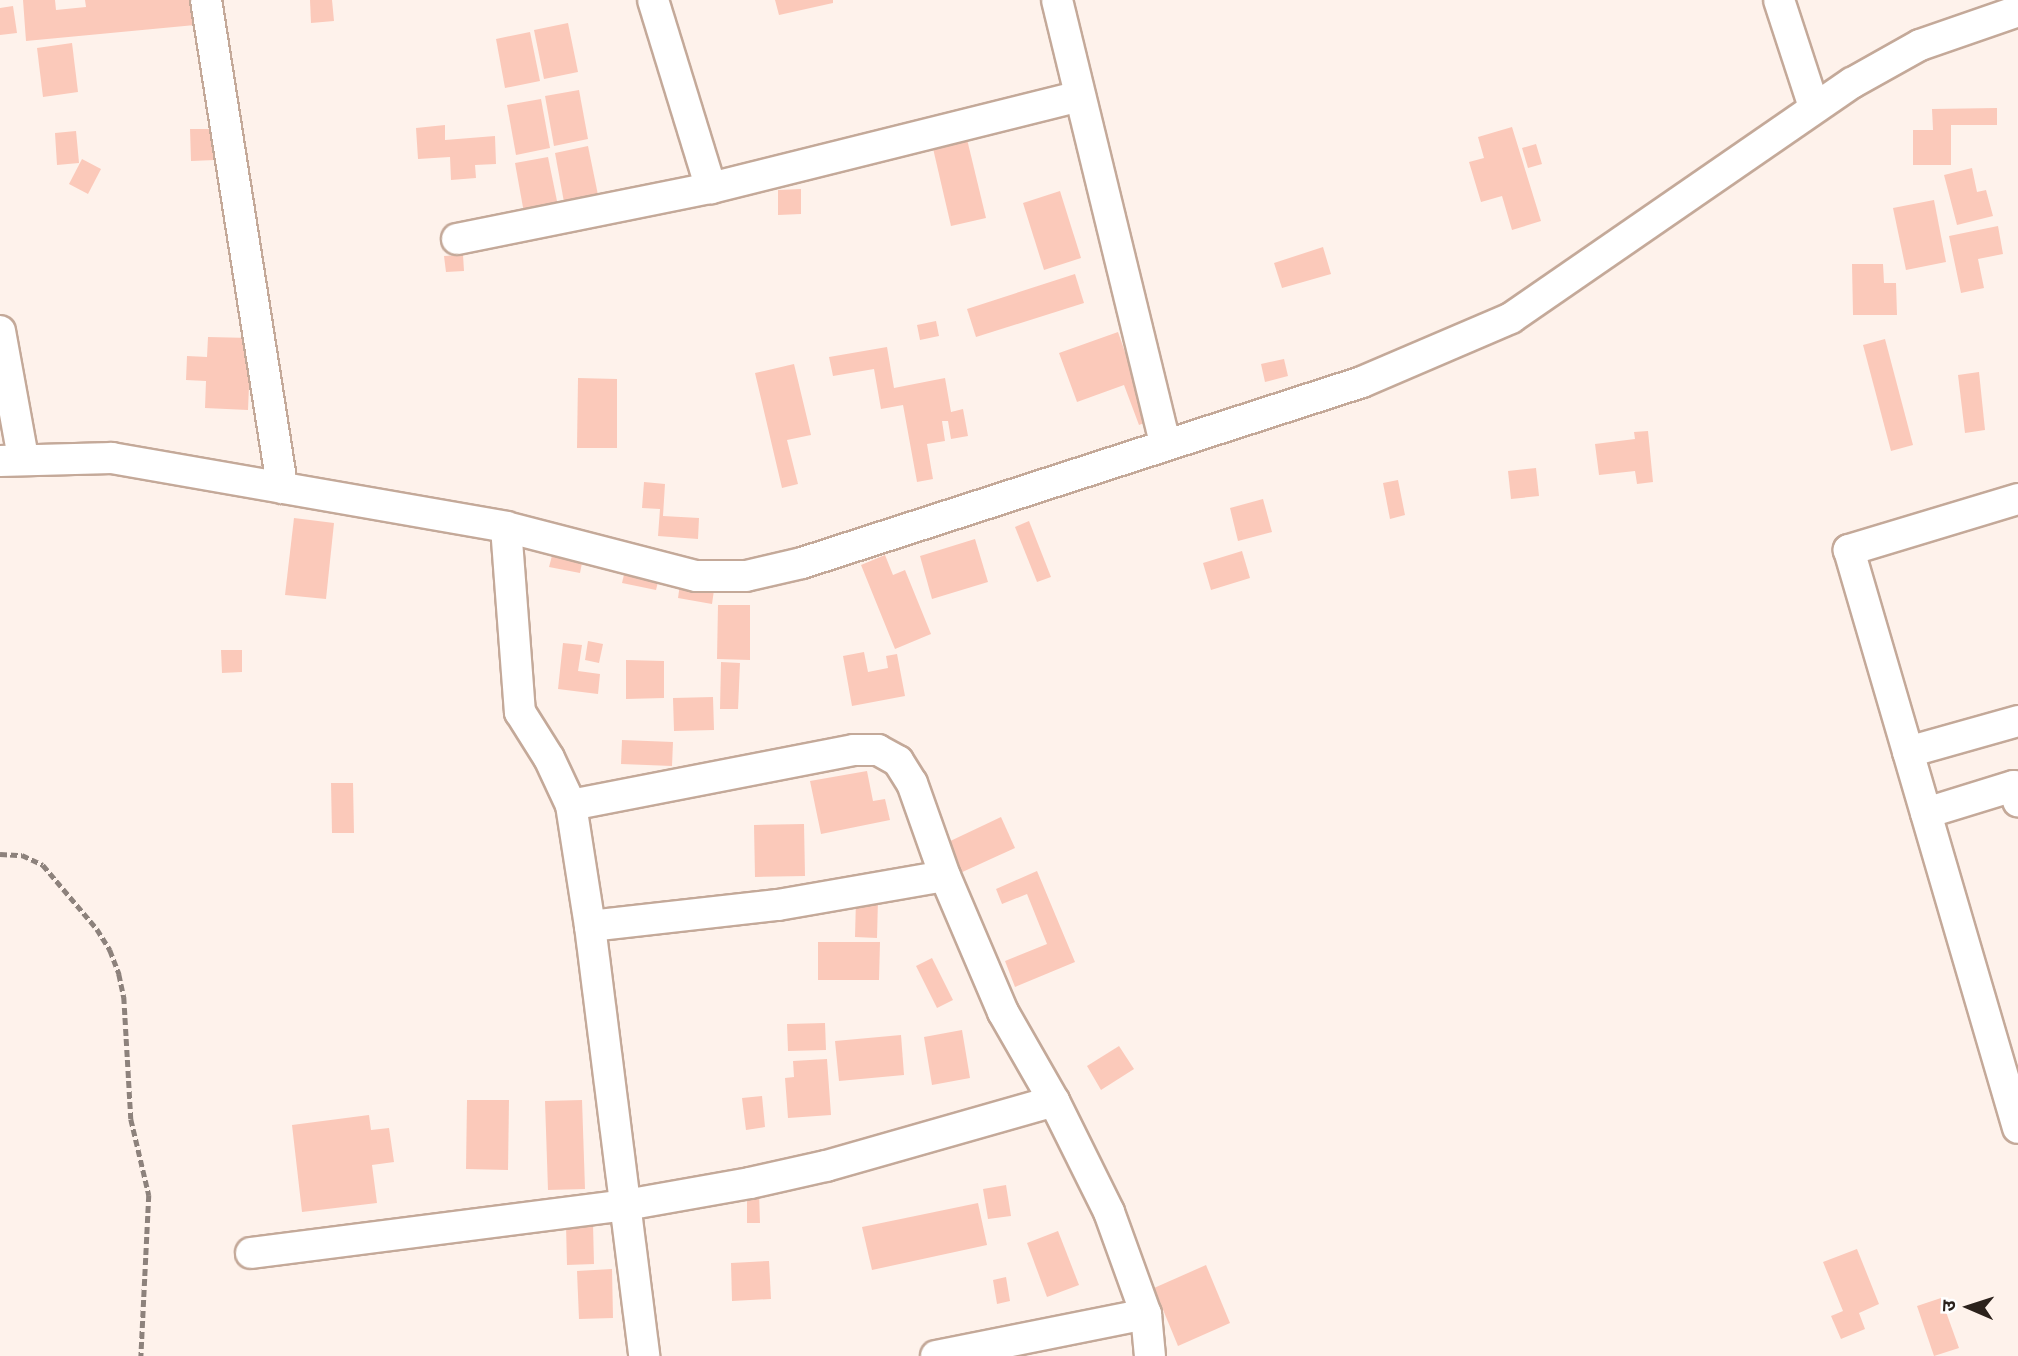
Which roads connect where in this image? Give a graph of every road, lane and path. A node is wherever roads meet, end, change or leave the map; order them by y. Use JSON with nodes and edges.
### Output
{"nodes":[{"id":1,"x":206,"y":0,"type":"edge"},
{"id":2,"x":653,"y":0,"type":"edge"},
{"id":3,"x":1057,"y":0,"type":"edge"},
{"id":4,"x":1779,"y":0,"type":"edge"},
{"id":5,"x":2018,"y":11,"type":"edge"},
{"id":6,"x":1080,"y":96,"type":"junction"},
{"id":7,"x":1814,"y":107,"type":"junction"},
{"id":8,"x":711,"y":188,"type":"junction"},
{"id":9,"x":457,"y":239,"type":"dead end"},
{"id":10,"x":0,"y":331,"type":"edge"},
{"id":11,"x":1165,"y":444,"type":"junction"},
{"id":12,"x":12,"y":459,"type":"edge"},
{"id":13,"x":282,"y":488,"type":"junction"},
{"id":14,"x":2018,"y":499,"type":"edge"},
{"id":15,"x":506,"y":527,"type":"junction"},
{"id":16,"x":2018,"y":721,"type":"edge"},
{"id":17,"x":1908,"y":752,"type":"junction"},
{"id":18,"x":2018,"y":801,"type":"edge"},
{"id":19,"x":571,"y":805,"type":"junction"},
{"id":20,"x":1926,"y":813,"type":"junction"},
{"id":21,"x":0,"y":854,"type":"edge"},
{"id":22,"x":944,"y":876,"type":"junction"},
{"id":23,"x":590,"y":926,"type":"junction"},
{"id":24,"x":1054,"y":1101,"type":"junction"},
{"id":25,"x":2015,"y":1109,"type":"edge"},
{"id":26,"x":626,"y":1205,"type":"junction"},
{"id":27,"x":251,"y":1253,"type":"dead end"},
{"id":28,"x":1146,"y":1314,"type":"junction"},
{"id":29,"x":141,"y":1356,"type":"edge"},
{"id":30,"x":644,"y":1356,"type":"edge"},
{"id":31,"x":936,"y":1356,"type":"edge"},
{"id":32,"x":1150,"y":1356,"type":"edge"}],
"edges":[{"from":1,"to":13,"type":"street"},
{"from":2,"to":8,"type":"street"},
{"from":3,"to":6,"type":"street"},
{"from":4,"to":7,"type":"street"},
{"from":5,"to":7,"type":"street"},
{"from":6,"to":8,"type":"street"},
{"from":6,"to":11,"type":"street"},
{"from":7,"to":11,"type":"street"},
{"from":8,"to":9,"type":"street"},
{"from":10,"to":12,"type":"street"},
{"from":11,"to":15,"type":"street"},
{"from":12,"to":13,"type":"street"},
{"from":13,"to":15,"type":"street"},
{"from":14,"to":17,"type":"street"},
{"from":15,"to":19,"type":"street"},
{"from":16,"to":17,"type":"street"},
{"from":17,"to":20,"type":"street"},
{"from":18,"to":20,"type":"street"},
{"from":19,"to":22,"type":"street"},
{"from":19,"to":23,"type":"street"},
{"from":20,"to":25,"type":"street"},
{"from":21,"to":29,"type":"path"},
{"from":22,"to":23,"type":"street"},
{"from":22,"to":24,"type":"street"},
{"from":23,"to":26,"type":"street"},
{"from":24,"to":26,"type":"street"},
{"from":24,"to":28,"type":"street"},
{"from":26,"to":27,"type":"street"},
{"from":26,"to":30,"type":"street"},
{"from":28,"to":31,"type":"street"},
{"from":28,"to":32,"type":"street"}]}
